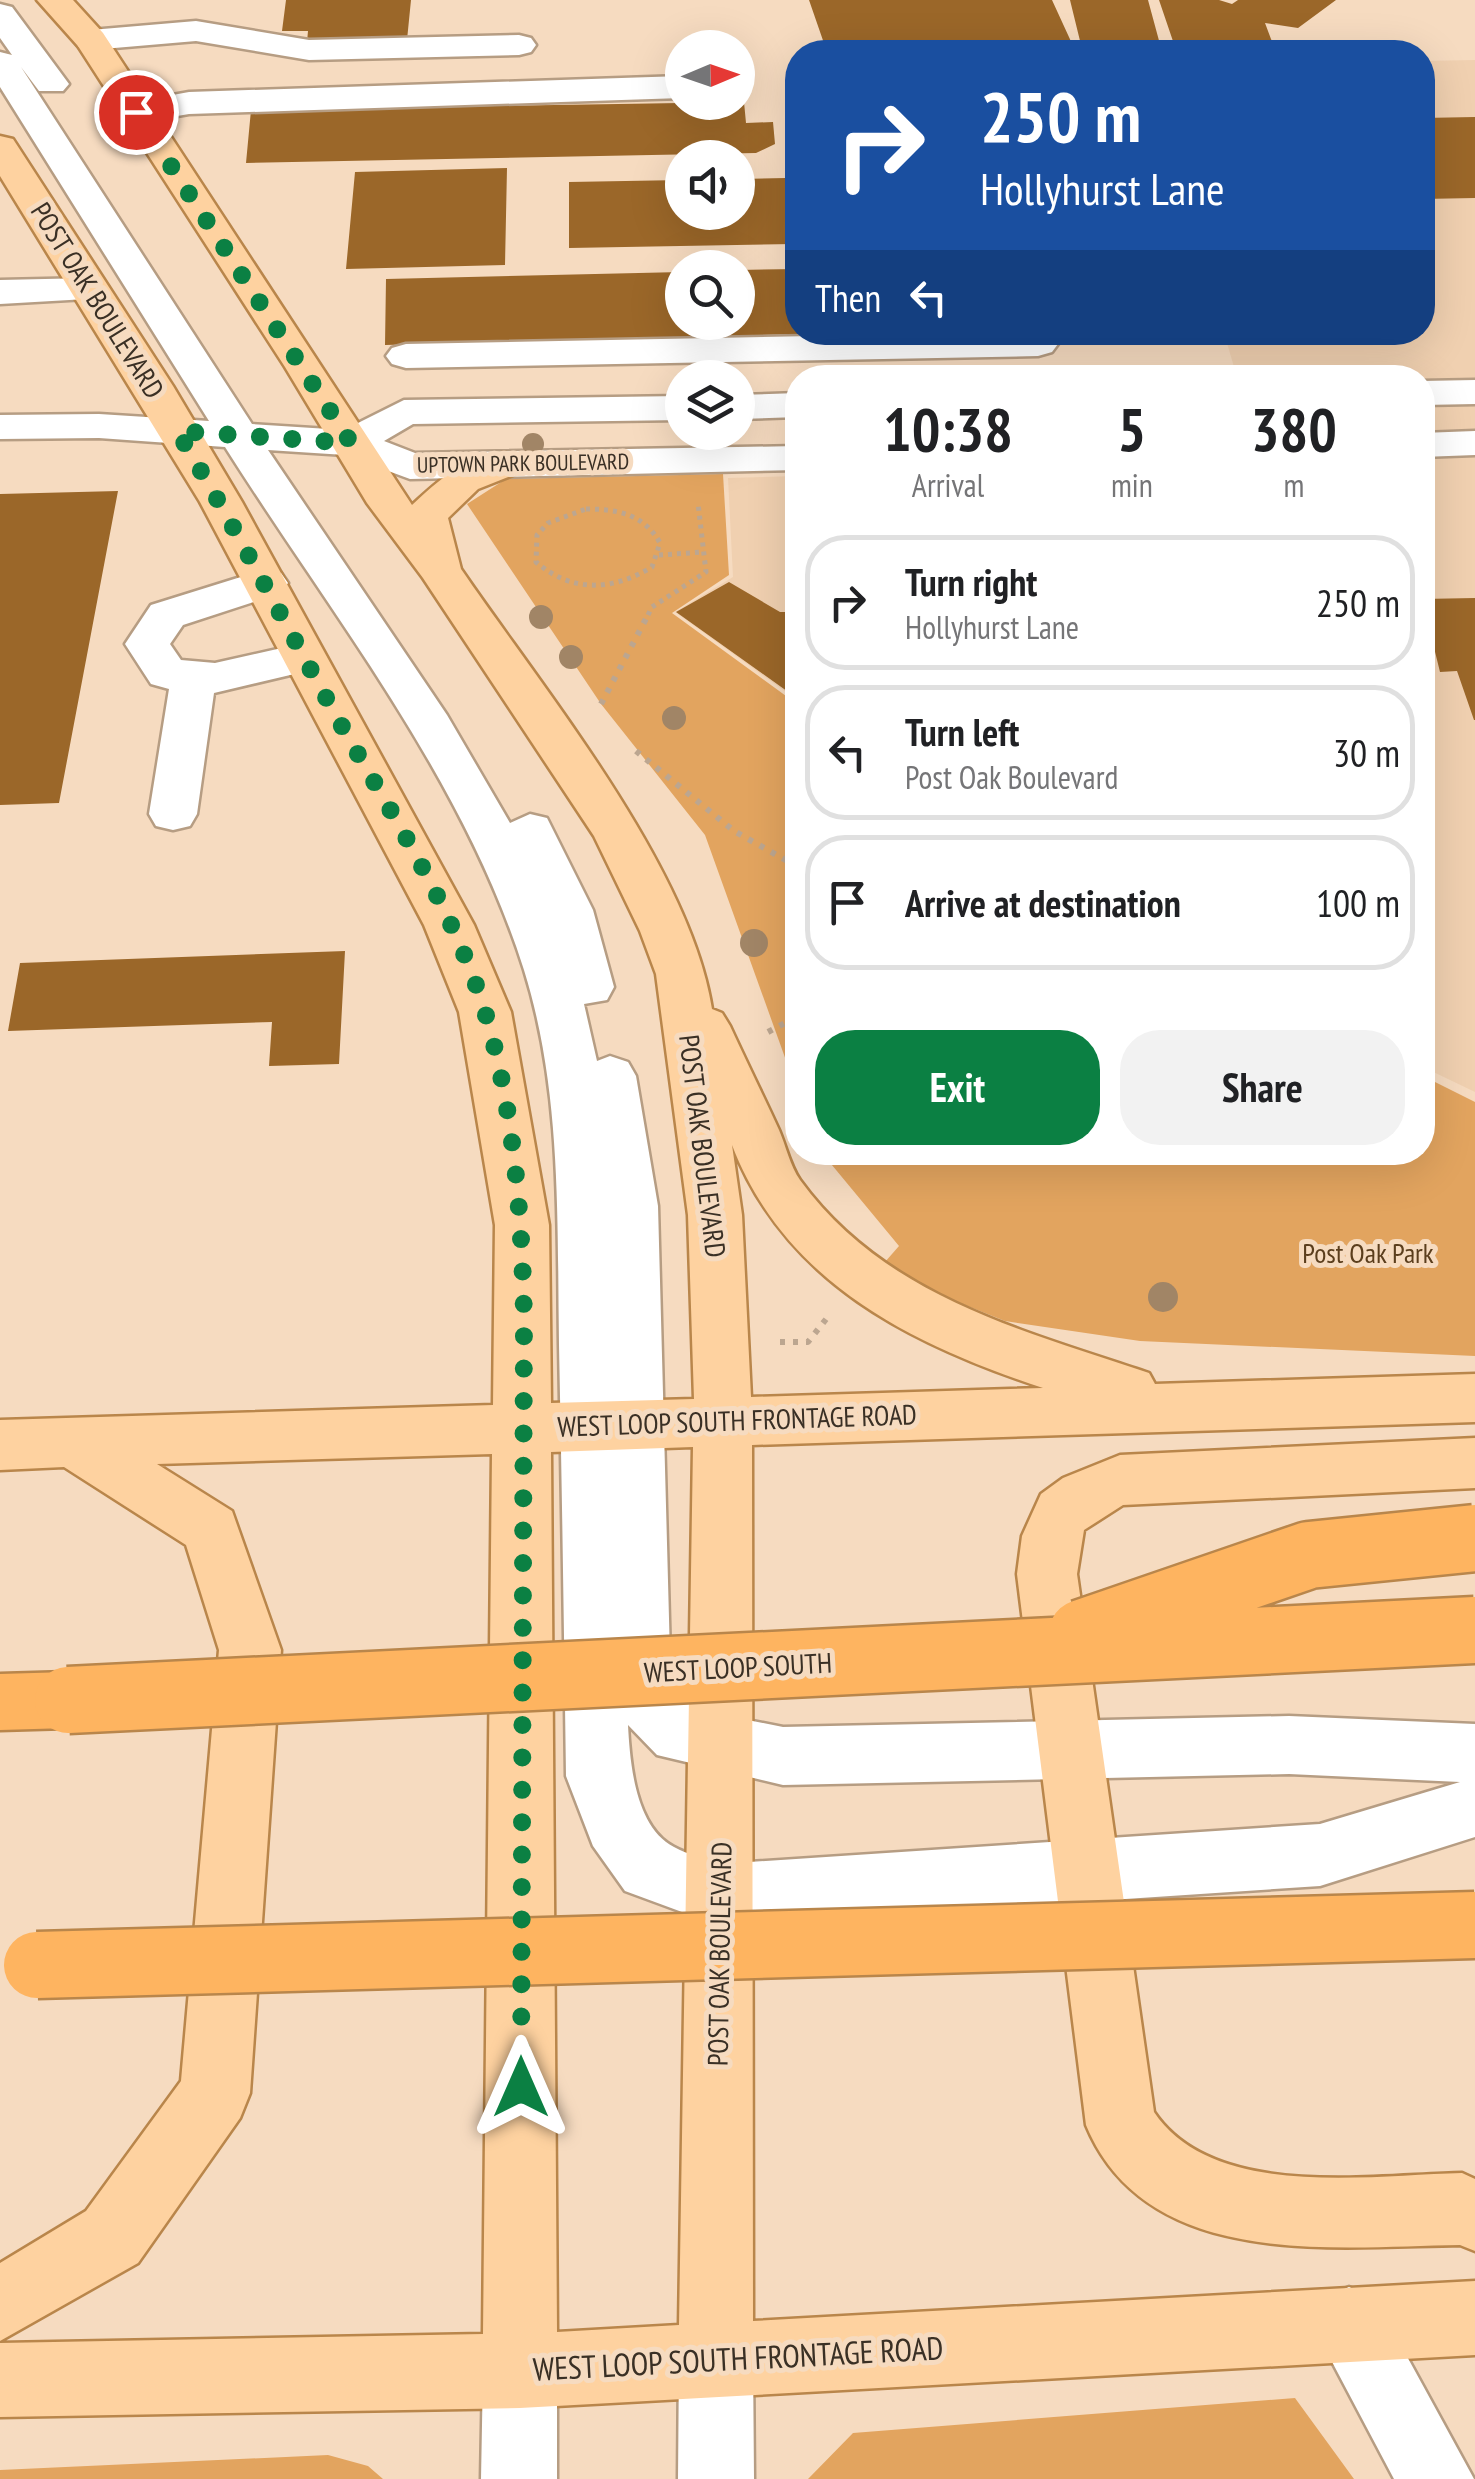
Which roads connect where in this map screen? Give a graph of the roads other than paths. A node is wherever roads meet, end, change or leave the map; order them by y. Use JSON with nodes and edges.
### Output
{"nodes":[{"id":1,"x":54,"y":0,"type":"edge"},
{"id":2,"x":0,"y":14,"type":"edge"},
{"id":3,"x":196,"y":15,"type":"edge"},
{"id":4,"x":90,"y":40,"type":"junction"},
{"id":5,"x":519,"y":45,"type":"dead end"},
{"id":6,"x":0,"y":62,"type":"edge"},
{"id":7,"x":665,"y":88,"type":"edge"},
{"id":8,"x":136,"y":112,"type":"junction"},
{"id":9,"x":6,"y":164,"type":"edge"},
{"id":10,"x":90,"y":290,"type":"junction"},
{"id":11,"x":0,"y":292,"type":"edge"},
{"id":12,"x":1039,"y":351,"type":"edge"},
{"id":13,"x":406,"y":356,"type":"dead end"},
{"id":14,"x":1475,"y":392,"type":"edge"},
{"id":15,"x":1435,"y":393,"type":"edge"},
{"id":16,"x":785,"y":405,"type":"edge"},
{"id":17,"x":755,"y":406,"type":"edge"},
{"id":18,"x":665,"y":408,"type":"edge"},
{"id":19,"x":0,"y":428,"type":"edge"},
{"id":20,"x":177,"y":431,"type":"junction"},
{"id":21,"x":259,"y":437,"type":"junction"},
{"id":22,"x":351,"y":443,"type":"junction"},
{"id":23,"x":1435,"y":444,"type":"edge"},
{"id":24,"x":1475,"y":444,"type":"edge"},
{"id":25,"x":680,"y":450,"type":"edge"},
{"id":26,"x":753,"y":450,"type":"edge"},
{"id":27,"x":785,"y":456,"type":"edge"},
{"id":28,"x":503,"y":464,"type":"junction"},
{"id":29,"x":439,"y":570,"type":"junction"},
{"id":30,"x":266,"y":583,"type":"junction"},
{"id":31,"x":304,"y":658,"type":"junction"},
{"id":32,"x":193,"y":678,"type":"junction"},
{"id":33,"x":173,"y":814,"type":"dead end"},
{"id":34,"x":681,"y":974,"type":"junction"},
{"id":35,"x":1475,"y":1398,"type":"edge"},
{"id":36,"x":1186,"y":1405,"type":"junction"},
{"id":37,"x":725,"y":1421,"type":"junction"},
{"id":38,"x":614,"y":1424,"type":"junction"},
{"id":39,"x":524,"y":1428,"type":"junction"},
{"id":40,"x":73,"y":1443,"type":"junction"},
{"id":41,"x":0,"y":1445,"type":"edge"},
{"id":42,"x":1475,"y":1463,"type":"edge"},
{"id":43,"x":1475,"y":1538,"type":"edge"},
{"id":44,"x":1475,"y":1630,"type":"edge"},
{"id":45,"x":1022,"y":1653,"type":"junction"},
{"id":46,"x":0,"y":1702,"type":"edge"},
{"id":47,"x":722,"y":1746,"type":"junction"},
{"id":48,"x":1070,"y":1747,"type":"junction"},
{"id":49,"x":1475,"y":1753,"type":"edge"},
{"id":50,"x":1475,"y":1807,"type":"edge"},
{"id":51,"x":1088,"y":1874,"type":"junction"},
{"id":52,"x":720,"y":1896,"type":"junction"},
{"id":53,"x":1475,"y":1924,"type":"edge"},
{"id":54,"x":18,"y":1966,"type":"edge"},
{"id":55,"x":1475,"y":2215,"type":"edge"},
{"id":56,"x":0,"y":2304,"type":"edge"},
{"id":57,"x":1475,"y":2318,"type":"edge"},
{"id":58,"x":1350,"y":2324,"type":"junction"},
{"id":59,"x":716,"y":2359,"type":"junction"},
{"id":60,"x":520,"y":2372,"type":"junction"},
{"id":61,"x":0,"y":2380,"type":"edge"},
{"id":62,"x":519,"y":2479,"type":"edge"},
{"id":63,"x":716,"y":2479,"type":"edge"},
{"id":64,"x":1436,"y":2479,"type":"edge"}],
"edges":[{"from":1,"to":4,"type":"main road","name":"POST OAK BOULEVARD"},
{"from":2,"to":21,"type":"street"},
{"from":3,"to":4,"type":"street"},
{"from":3,"to":5,"type":"street"},
{"from":4,"to":8,"type":"main road","name":"POST OAK BOULEVARD"},
{"from":6,"to":21,"type":"street"},
{"from":7,"to":8,"type":"street"},
{"from":8,"to":22,"type":"main road","name":"POST OAK BOULEVARD"},
{"from":9,"to":10,"type":"main road","name":"POST OAK BOULEVARD"},
{"from":10,"to":11,"type":"street"},
{"from":10,"to":20,"type":"main road","name":"POST OAK BOULEVARD"},
{"from":12,"to":13,"type":"street"},
{"from":14,"to":15,"type":"street"},
{"from":16,"to":17,"type":"street"},
{"from":18,"to":22,"type":"street","name":"UPTOWN PARK BOULEVARD"},
{"from":19,"to":20,"type":"street"},
{"from":20,"to":21,"type":"street"},
{"from":20,"to":30,"type":"main road","name":"POST OAK BOULEVARD"},
{"from":21,"to":22,"type":"street"},
{"from":21,"to":38,"type":"street"},
{"from":22,"to":28,"type":"street","name":"UPTOWN PARK BOULEVARD"},
{"from":22,"to":29,"type":"main road","name":"POST OAK BOULEVARD"},
{"from":23,"to":24,"type":"street"},
{"from":25,"to":28,"type":"street","name":"UPTOWN PARK BOULEVARD"},
{"from":26,"to":27,"type":"street","name":"UPTOWN PARK BOULEVARD"},
{"from":28,"to":29,"type":"main road"},
{"from":29,"to":34,"type":"main road","name":"POST OAK BOULEVARD"},
{"from":30,"to":31,"type":"main road","name":"POST OAK BOULEVARD"},
{"from":30,"to":32,"type":"street"},
{"from":31,"to":32,"type":"street"},
{"from":31,"to":39,"type":"main road","name":"POST OAK BOULEVARD"},
{"from":32,"to":33,"type":"street"},
{"from":34,"to":36,"type":"main road"},
{"from":34,"to":37,"type":"main road","name":"POST OAK BOULEVARD"},
{"from":35,"to":36,"type":"main road","name":"WEST LOOP SOUTH FRONTAGE ROAD"},
{"from":36,"to":37,"type":"main road","name":"WEST LOOP SOUTH FRONTAGE ROAD"},
{"from":37,"to":38,"type":"main road","name":"WEST LOOP SOUTH FRONTAGE ROAD"},
{"from":37,"to":47,"type":"main road","name":"POST OAK BOULEVARD"},
{"from":38,"to":39,"type":"main road","name":"WEST LOOP SOUTH FRONTAGE ROAD"},
{"from":38,"to":47,"type":"street"},
{"from":38,"to":52,"type":"street"},
{"from":39,"to":40,"type":"main road","name":"WEST LOOP SOUTH FRONTAGE ROAD"},
{"from":39,"to":60,"type":"main road","name":"POST OAK BOULEVARD"},
{"from":40,"to":41,"type":"main road","name":"WEST LOOP SOUTH FRONTAGE ROAD"},
{"from":40,"to":56,"type":"main road"},
{"from":42,"to":48,"type":"main road"},
{"from":43,"to":45,"type":"highway","bridge":true},
{"from":44,"to":45,"type":"highway","name":"WEST LOOP SOUTH","bridge":true},
{"from":45,"to":46,"type":"highway","name":"WEST LOOP SOUTH","bridge":true},
{"from":47,"to":48,"type":"street"},
{"from":47,"to":52,"type":"main road","name":"POST OAK BOULEVARD"},
{"from":48,"to":49,"type":"street"},
{"from":48,"to":51,"type":"main road"},
{"from":50,"to":51,"type":"street"},
{"from":51,"to":52,"type":"street"},
{"from":51,"to":55,"type":"main road"},
{"from":52,"to":59,"type":"main road","name":"POST OAK BOULEVARD"},
{"from":53,"to":54,"type":"highway","bridge":true},
{"from":57,"to":58,"type":"main road","name":"WEST LOOP SOUTH FRONTAGE ROAD"},
{"from":58,"to":59,"type":"main road","name":"WEST LOOP SOUTH FRONTAGE ROAD"},
{"from":58,"to":64,"type":"street"},
{"from":59,"to":60,"type":"main road","name":"WEST LOOP SOUTH FRONTAGE ROAD"},
{"from":59,"to":63,"type":"street","name":"POST OAK BOULEVARD"},
{"from":60,"to":61,"type":"main road","name":"WEST LOOP SOUTH FRONTAGE ROAD"},
{"from":60,"to":62,"type":"street","name":"POST OAK BOULEVARD"}]}
